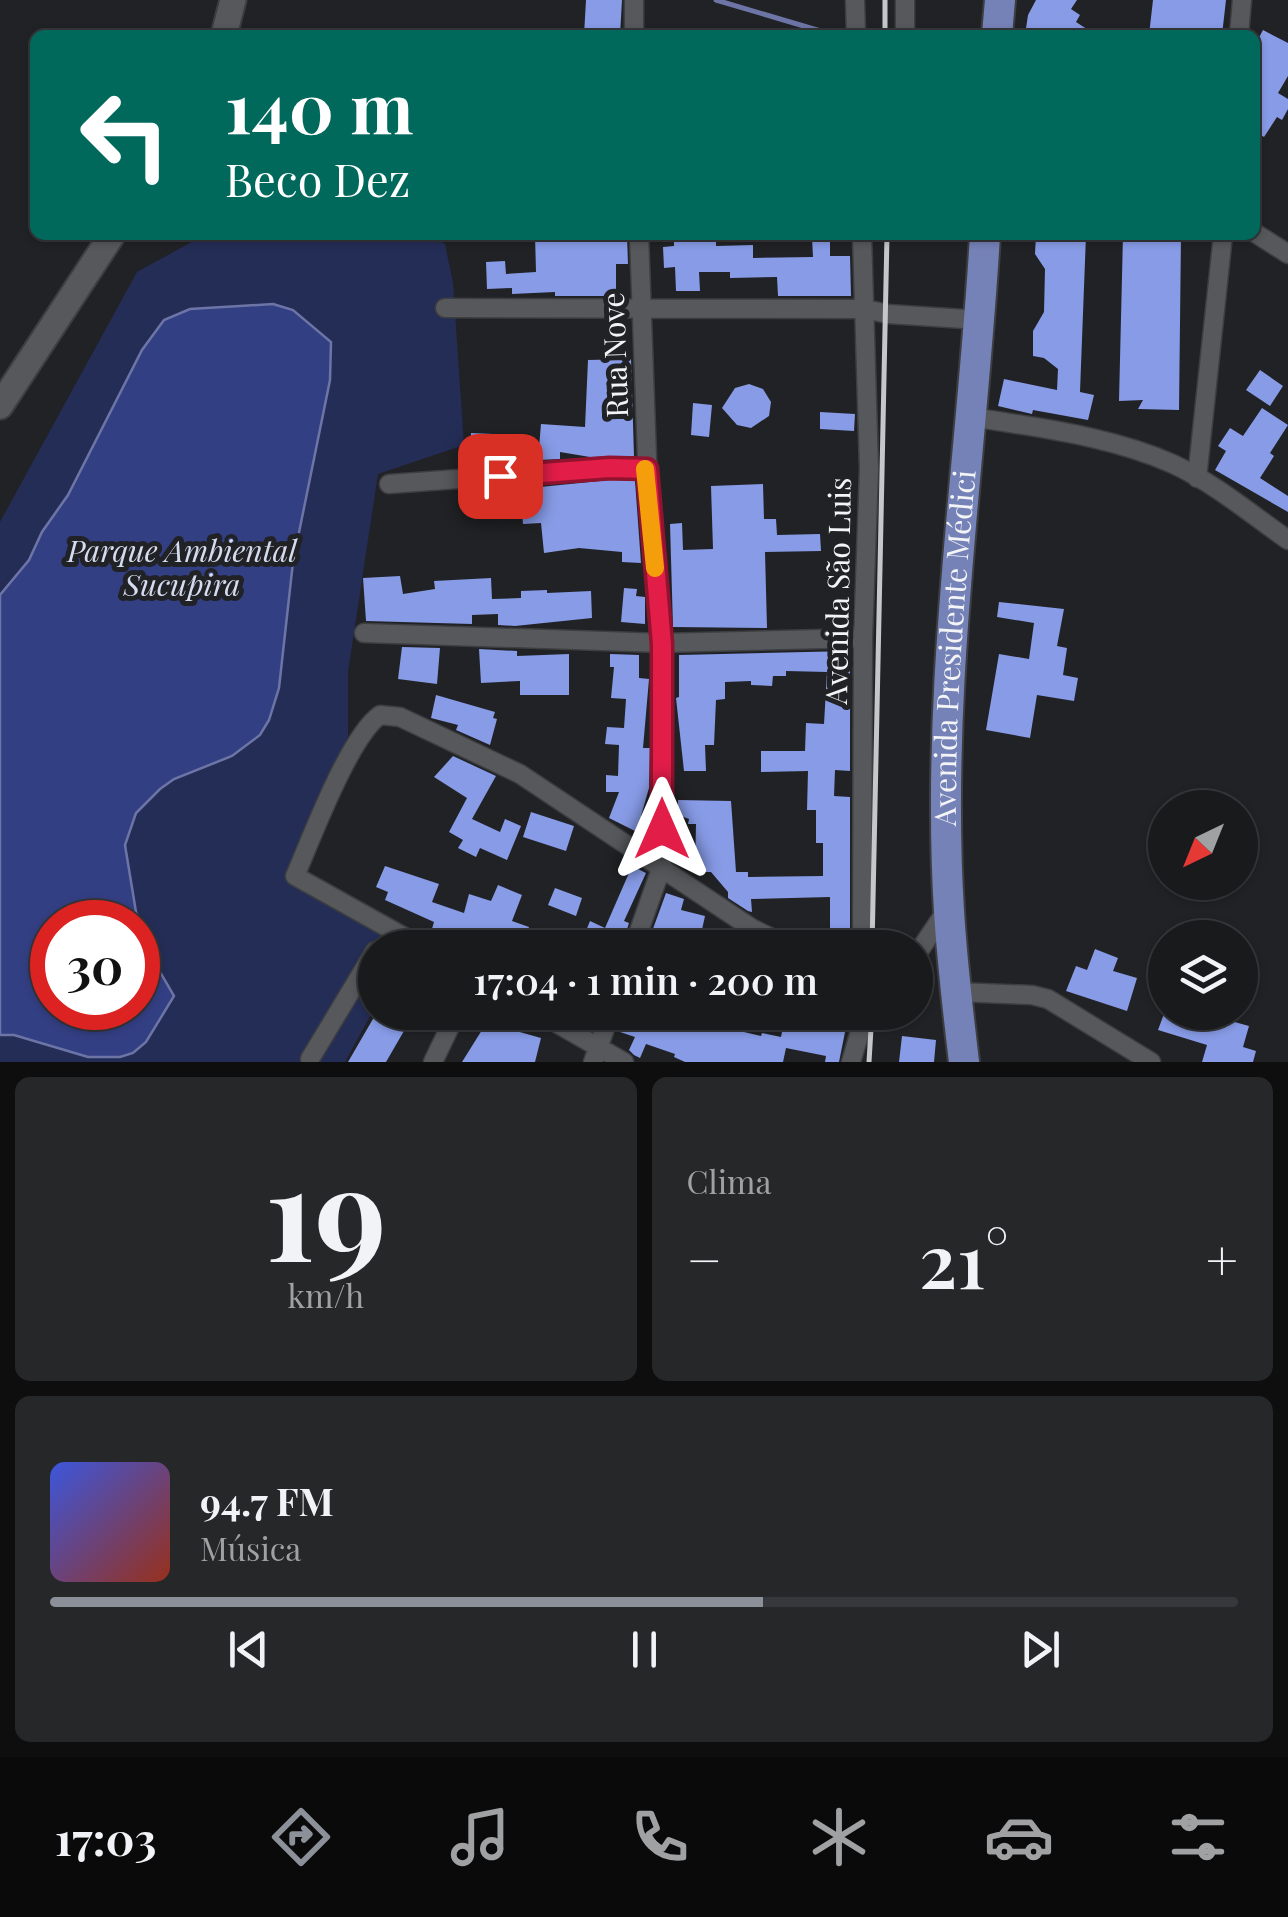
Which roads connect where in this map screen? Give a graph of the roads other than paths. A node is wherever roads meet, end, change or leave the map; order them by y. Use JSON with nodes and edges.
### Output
{"nodes":[{"id":1,"x":234,"y":0,"type":"edge"},
{"id":2,"x":634,"y":0,"type":"edge"},
{"id":3,"x":855,"y":0,"type":"edge"},
{"id":4,"x":905,"y":0,"type":"edge"},
{"id":5,"x":1000,"y":0,"type":"edge"},
{"id":6,"x":1242,"y":0,"type":"edge"},
{"id":7,"x":225,"y":30,"type":"edge"},
{"id":8,"x":634,"y":30,"type":"edge"},
{"id":9,"x":856,"y":30,"type":"edge"},
{"id":10,"x":905,"y":30,"type":"edge"},
{"id":11,"x":997,"y":30,"type":"edge"},
{"id":12,"x":1239,"y":30,"type":"edge"},
{"id":13,"x":1260,"y":236,"type":"edge"},
{"id":14,"x":109,"y":240,"type":"edge"},
{"id":15,"x":639,"y":240,"type":"edge"},
{"id":16,"x":862,"y":240,"type":"edge"},
{"id":17,"x":985,"y":240,"type":"edge"},
{"id":18,"x":1221,"y":240,"type":"edge"},
{"id":19,"x":1288,"y":254,"type":"edge"},
{"id":20,"x":445,"y":308,"type":"dead end"},
{"id":21,"x":642,"y":309,"type":"junction"},
{"id":22,"x":865,"y":309,"type":"junction"},
{"id":23,"x":980,"y":320,"type":"junction"},
{"id":24,"x":0,"y":406,"type":"edge"},
{"id":25,"x":972,"y":416,"type":"junction"},
{"id":26,"x":647,"y":469,"type":"junction"},
{"id":27,"x":1197,"y":478,"type":"junction"},
{"id":28,"x":389,"y":484,"type":"dead end"},
{"id":29,"x":1288,"y":540,"type":"edge"},
{"id":30,"x":364,"y":634,"type":"dead end"},
{"id":31,"x":862,"y":638,"type":"junction"},
{"id":32,"x":662,"y":644,"type":"junction"},
{"id":33,"x":662,"y":866,"type":"junction"},
{"id":34,"x":948,"y":908,"type":"junction"},
{"id":35,"x":389,"y":928,"type":"joint"},
{"id":36,"x":392,"y":930,"type":"edge"},
{"id":37,"x":640,"y":930,"type":"edge"},
{"id":38,"x":753,"y":930,"type":"edge"},
{"id":39,"x":862,"y":930,"type":"edge"},
{"id":40,"x":933,"y":930,"type":"edge"},
{"id":41,"x":358,"y":979,"type":"edge"},
{"id":42,"x":956,"y":992,"type":"junction"},
{"id":43,"x":448,"y":1030,"type":"edge"},
{"id":44,"x":562,"y":1030,"type":"edge"},
{"id":45,"x":605,"y":1030,"type":"edge"},
{"id":46,"x":860,"y":1030,"type":"edge"},
{"id":47,"x":596,"y":1055,"type":"edge"},
{"id":48,"x":310,"y":1059,"type":"dead end"},
{"id":49,"x":433,"y":1062,"type":"edge"},
{"id":50,"x":624,"y":1062,"type":"edge"},
{"id":51,"x":851,"y":1062,"type":"edge"},
{"id":52,"x":964,"y":1062,"type":"edge"},
{"id":53,"x":1151,"y":1062,"type":"edge"}],
"edges":[{"from":1,"to":7,"type":"street"},
{"from":2,"to":8,"type":"street"},
{"from":3,"to":9,"type":"street"},
{"from":4,"to":10,"type":"street"},
{"from":5,"to":11,"type":"main road"},
{"from":6,"to":12,"type":"street"},
{"from":13,"to":19,"type":"street"},
{"from":14,"to":24,"type":"street"},
{"from":15,"to":21,"type":"street","name":"Rua Nove"},
{"from":16,"to":22,"type":"street","name":"Avenida São Luis"},
{"from":17,"to":23,"type":"main road","name":"Avenida Presidente Médici"},
{"from":18,"to":27,"type":"street"},
{"from":20,"to":21,"type":"street"},
{"from":21,"to":22,"type":"street"},
{"from":21,"to":26,"type":"street","name":"Rua Nove"},
{"from":22,"to":23,"type":"street"},
{"from":22,"to":31,"type":"street","name":"Avenida São Luis"},
{"from":23,"to":25,"type":"main road","name":"Avenida Presidente Médici"},
{"from":25,"to":27,"type":"street"},
{"from":25,"to":34,"type":"main road","name":"Avenida Presidente Médici"},
{"from":26,"to":28,"type":"street"},
{"from":26,"to":32,"type":"street","name":"Rua Nove"},
{"from":27,"to":29,"type":"street"},
{"from":30,"to":32,"type":"street"},
{"from":31,"to":32,"type":"street"},
{"from":31,"to":39,"type":"street","name":"Avenida São Luis"},
{"from":32,"to":33,"type":"street","name":"Rua Nove"},
{"from":33,"to":35,"type":"street"},
{"from":33,"to":37,"type":"street","name":"Rua Nove"},
{"from":33,"to":38,"type":"street"},
{"from":34,"to":40,"type":"street"},
{"from":34,"to":42,"type":"main road","name":"Avenida Presidente Médici"},
{"from":35,"to":36,"type":"street"},
{"from":41,"to":48,"type":"street"},
{"from":42,"to":52,"type":"main road","name":"Avenida Presidente Médici"},
{"from":42,"to":53,"type":"street"},
{"from":43,"to":49,"type":"street"},
{"from":44,"to":47,"type":"street"},
{"from":45,"to":47,"type":"street"},
{"from":46,"to":51,"type":"street"},
{"from":47,"to":50,"type":"street"}]}
